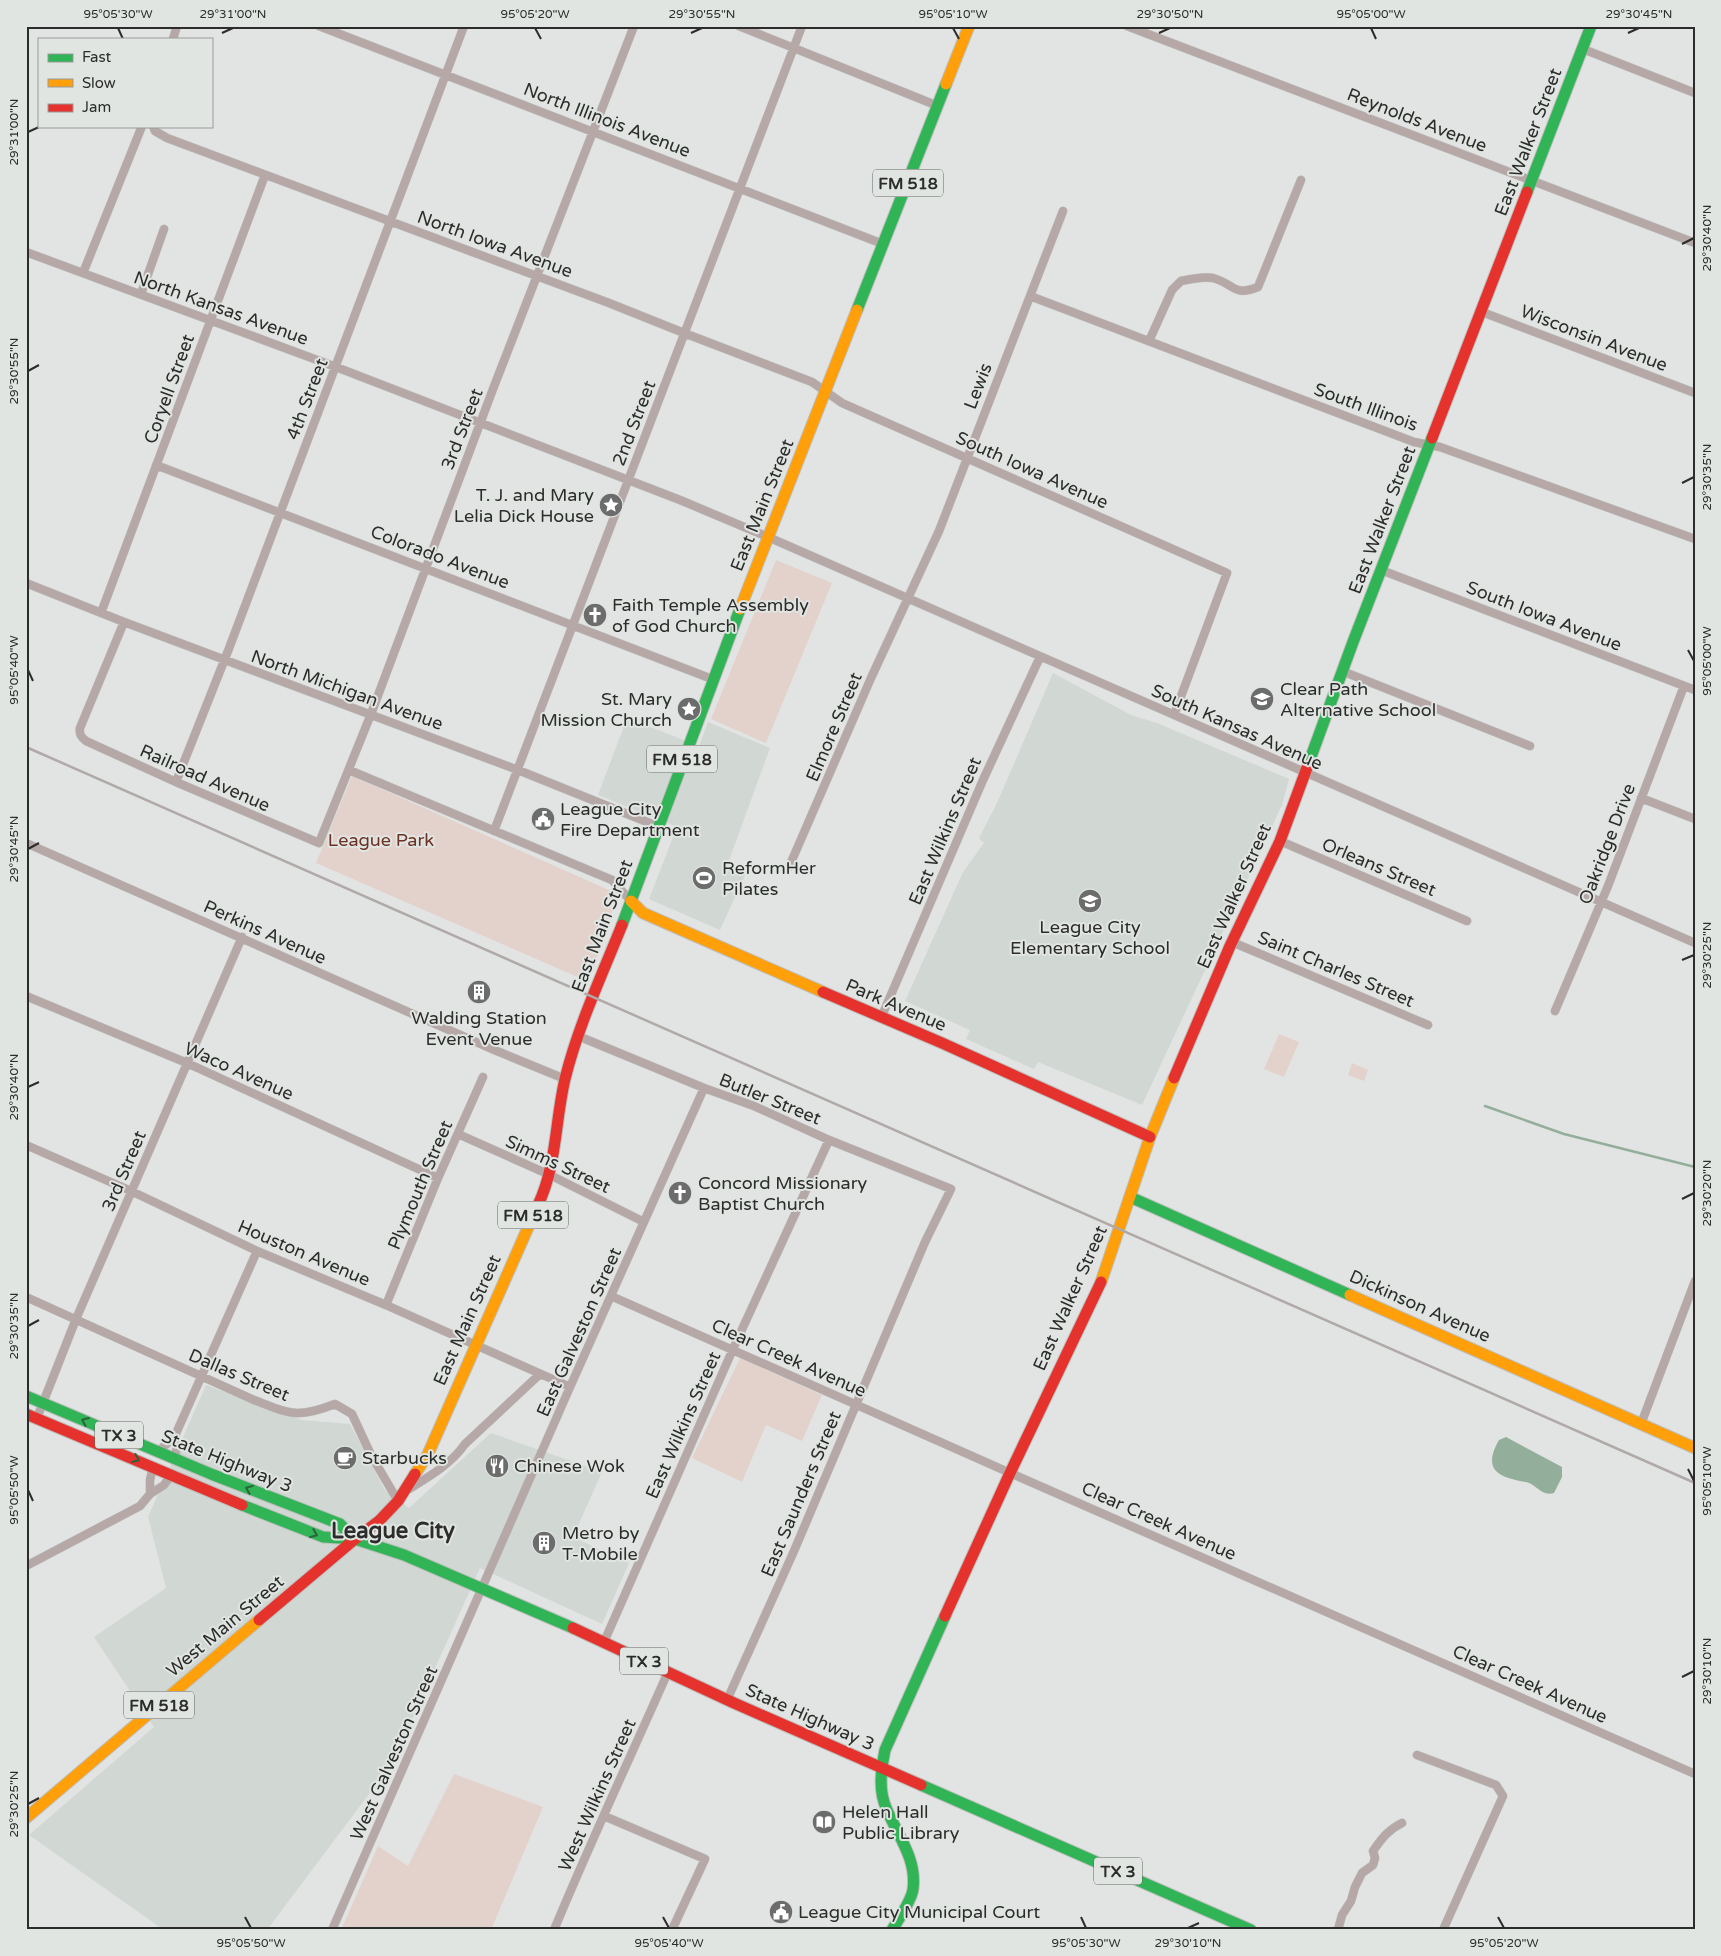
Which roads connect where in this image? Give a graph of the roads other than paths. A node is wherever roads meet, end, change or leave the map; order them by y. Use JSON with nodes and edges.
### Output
{"nodes":[{"id":1,"x":177,"y":26,"type":"edge"},
{"id":2,"x":464,"y":26,"type":"edge"},
{"id":3,"x":634,"y":26,"type":"edge"},
{"id":4,"x":739,"y":26,"type":"edge"},
{"id":5,"x":802,"y":26,"type":"edge"},
{"id":6,"x":970,"y":26,"type":"edge"},
{"id":7,"x":1127,"y":26,"type":"edge"},
{"id":8,"x":1591,"y":26,"type":"edge"},
{"id":9,"x":321,"y":27,"type":"edge"},
{"id":10,"x":172,"y":38,"type":"edge"},
{"id":11,"x":794,"y":47,"type":"junction"},
{"id":12,"x":1583,"y":49,"type":"junction"},
{"id":13,"x":446,"y":74,"type":"junction"},
{"id":14,"x":1695,"y":93,"type":"edge"},
{"id":15,"x":938,"y":106,"type":"junction"},
{"id":16,"x":141,"y":128,"type":"edge"},
{"id":17,"x":154,"y":128,"type":"edge"},
{"id":18,"x":593,"y":131,"type":"junction"},
{"id":19,"x":266,"y":175,"type":"junction"},
{"id":20,"x":1301,"y":180,"type":"dead end"},
{"id":21,"x":1532,"y":181,"type":"junction"},
{"id":22,"x":740,"y":188,"type":"junction"},
{"id":23,"x":1063,"y":211,"type":"dead end"},
{"id":24,"x":390,"y":222,"type":"junction"},
{"id":25,"x":164,"y":229,"type":"dead end"},
{"id":26,"x":883,"y":244,"type":"junction"},
{"id":27,"x":1695,"y":244,"type":"edge"},
{"id":28,"x":26,"y":252,"type":"edge"},
{"id":29,"x":83,"y":273,"type":"junction"},
{"id":30,"x":537,"y":276,"type":"junction"},
{"id":31,"x":141,"y":294,"type":"junction"},
{"id":32,"x":1030,"y":296,"type":"junction"},
{"id":33,"x":1482,"y":312,"type":"junction"},
{"id":34,"x":210,"y":320,"type":"junction"},
{"id":35,"x":684,"y":333,"type":"junction"},
{"id":36,"x":1149,"y":341,"type":"junction"},
{"id":37,"x":336,"y":367,"type":"junction"},
{"id":38,"x":826,"y":392,"type":"junction"},
{"id":39,"x":1695,"y":393,"type":"edge"},
{"id":40,"x":480,"y":423,"type":"junction"},
{"id":41,"x":1429,"y":446,"type":"junction"},
{"id":42,"x":967,"y":457,"type":"junction"},
{"id":43,"x":156,"y":465,"type":"junction"},
{"id":44,"x":628,"y":480,"type":"junction"},
{"id":45,"x":281,"y":512,"type":"junction"},
{"id":46,"x":768,"y":537,"type":"junction"},
{"id":47,"x":1695,"y":538,"type":"edge"},
{"id":48,"x":426,"y":568,"type":"junction"},
{"id":49,"x":1382,"y":570,"type":"junction"},
{"id":50,"x":26,"y":583,"type":"edge"},
{"id":51,"x":907,"y":599,"type":"junction"},
{"id":52,"x":101,"y":613,"type":"junction"},
{"id":53,"x":124,"y":622,"type":"junction"},
{"id":54,"x":573,"y":625,"type":"junction"},
{"id":55,"x":1040,"y":657,"type":"junction"},
{"id":56,"x":225,"y":660,"type":"junction"},
{"id":57,"x":1342,"y":671,"type":"junction"},
{"id":58,"x":712,"y":679,"type":"junction"},
{"id":59,"x":1684,"y":686,"type":"junction"},
{"id":60,"x":1695,"y":690,"type":"edge"},
{"id":61,"x":371,"y":714,"type":"junction"},
{"id":62,"x":1174,"y":715,"type":"junction"},
{"id":63,"x":1530,"y":746,"type":"dead end"},
{"id":64,"x":349,"y":770,"type":"junction"},
{"id":65,"x":518,"y":770,"type":"junction"},
{"id":66,"x":1306,"y":774,"type":"junction"},
{"id":67,"x":176,"y":782,"type":"junction"},
{"id":68,"x":1641,"y":798,"type":"junction"},
{"id":69,"x":1695,"y":819,"type":"edge"},
{"id":70,"x":658,"y":826,"type":"junction"},
{"id":71,"x":494,"y":831,"type":"junction"},
{"id":72,"x":1280,"y":841,"type":"junction"},
{"id":73,"x":26,"y":843,"type":"edge"},
{"id":74,"x":319,"y":843,"type":"joint"},
{"id":75,"x":789,"y":867,"type":"dead end"},
{"id":76,"x":630,"y":901,"type":"junction"},
{"id":77,"x":1600,"y":903,"type":"junction"},
{"id":78,"x":1467,"y":921,"type":"dead end"},
{"id":79,"x":242,"y":937,"type":"junction"},
{"id":80,"x":1232,"y":942,"type":"junction"},
{"id":81,"x":1695,"y":944,"type":"edge"},
{"id":82,"x":26,"y":996,"type":"edge"},
{"id":83,"x":1555,"y":1011,"type":"dead end"},
{"id":84,"x":881,"y":1018,"type":"junction"},
{"id":85,"x":1428,"y":1025,"type":"dead end"},
{"id":86,"x":578,"y":1036,"type":"junction"},
{"id":87,"x":187,"y":1063,"type":"junction"},
{"id":88,"x":483,"y":1077,"type":"dead end"},
{"id":89,"x":565,"y":1079,"type":"junction"},
{"id":90,"x":704,"y":1088,"type":"junction"},
{"id":91,"x":458,"y":1134,"type":"junction"},
{"id":92,"x":1150,"y":1137,"type":"junction"},
{"id":93,"x":830,"y":1140,"type":"junction"},
{"id":94,"x":26,"y":1145,"type":"edge"},
{"id":95,"x":550,"y":1175,"type":"junction"},
{"id":96,"x":438,"y":1178,"type":"junction"},
{"id":97,"x":950,"y":1189,"type":"joint"},
{"id":98,"x":132,"y":1191,"type":"junction"},
{"id":99,"x":1130,"y":1197,"type":"junction"},
{"id":100,"x":644,"y":1222,"type":"junction"},
{"id":101,"x":258,"y":1251,"type":"junction"},
{"id":102,"x":1695,"y":1281,"type":"edge"},
{"id":103,"x":611,"y":1296,"type":"junction"},
{"id":104,"x":26,"y":1297,"type":"edge"},
{"id":105,"x":386,"y":1305,"type":"junction"},
{"id":106,"x":76,"y":1319,"type":"junction"},
{"id":107,"x":475,"y":1344,"type":"junction"},
{"id":108,"x":733,"y":1349,"type":"junction"},
{"id":109,"x":540,"y":1374,"type":"junction"},
{"id":110,"x":202,"y":1376,"type":"junction"},
{"id":111,"x":570,"y":1387,"type":"junction"},
{"id":112,"x":26,"y":1396,"type":"edge"},
{"id":113,"x":43,"y":1404,"type":"junction"},
{"id":114,"x":856,"y":1404,"type":"junction"},
{"id":115,"x":32,"y":1416,"type":"edge"},
{"id":116,"x":1641,"y":1424,"type":"junction"},
{"id":117,"x":174,"y":1438,"type":"junction"},
{"id":118,"x":1695,"y":1448,"type":"edge"},
{"id":119,"x":161,"y":1452,"type":"junction"},
{"id":120,"x":175,"y":1459,"type":"junction"},
{"id":121,"x":154,"y":1467,"type":"junction"},
{"id":122,"x":1010,"y":1472,"type":"junction"},
{"id":123,"x":172,"y":1474,"type":"junction"},
{"id":124,"x":406,"y":1490,"type":"junction"},
{"id":125,"x":150,"y":1494,"type":"junction"},
{"id":126,"x":398,"y":1501,"type":"junction"},
{"id":127,"x":355,"y":1539,"type":"junction"},
{"id":128,"x":26,"y":1566,"type":"edge"},
{"id":129,"x":483,"y":1588,"type":"junction"},
{"id":130,"x":604,"y":1642,"type":"junction"},
{"id":131,"x":668,"y":1672,"type":"junction"},
{"id":132,"x":728,"y":1700,"type":"junction"},
{"id":133,"x":1417,"y":1754,"type":"dead end"},
{"id":134,"x":882,"y":1768,"type":"junction"},
{"id":135,"x":1695,"y":1774,"type":"edge"},
{"id":136,"x":604,"y":1816,"type":"junction"},
{"id":137,"x":26,"y":1818,"type":"edge"},
{"id":138,"x":1402,"y":1823,"type":"dead end"},
{"id":139,"x":332,"y":1930,"type":"edge"},
{"id":140,"x":554,"y":1930,"type":"edge"},
{"id":141,"x":672,"y":1930,"type":"edge"},
{"id":142,"x":892,"y":1930,"type":"edge"},
{"id":143,"x":1251,"y":1930,"type":"edge"},
{"id":144,"x":1338,"y":1930,"type":"edge"},
{"id":145,"x":1443,"y":1930,"type":"edge"}],
"edges":[{"from":1,"to":10,"type":"street"},
{"from":2,"to":13,"type":"street","name":"4th Street"},
{"from":3,"to":18,"type":"street","name":"3rd Street"},
{"from":4,"to":11,"type":"street"},
{"from":5,"to":11,"type":"street","name":"2nd Street"},
{"from":6,"to":15,"type":"main road","name":"East Main Street","number":"FM 518"},
{"from":7,"to":21,"type":"street","name":"Reynolds Avenue"},
{"from":8,"to":12,"type":"main road","name":"East Walker Street"},
{"from":9,"to":13,"type":"street","name":"North Illinois Avenue"},
{"from":11,"to":15,"type":"street"},
{"from":11,"to":22,"type":"street","name":"2nd Street"},
{"from":12,"to":14,"type":"street"},
{"from":12,"to":21,"type":"main road","name":"East Walker Street"},
{"from":13,"to":18,"type":"street","name":"North Illinois Avenue"},
{"from":13,"to":24,"type":"street","name":"4th Street"},
{"from":15,"to":26,"type":"main road","name":"East Main Street","number":"FM 518"},
{"from":16,"to":29,"type":"street"},
{"from":17,"to":19,"type":"street","name":"North Iowa Avenue"},
{"from":18,"to":22,"type":"street","name":"North Illinois Avenue"},
{"from":18,"to":30,"type":"street","name":"3rd Street"},
{"from":19,"to":24,"type":"street","name":"North Iowa Avenue"},
{"from":19,"to":34,"type":"street","name":"Coryell Street"},
{"from":20,"to":36,"type":"street"},
{"from":21,"to":27,"type":"street","name":"Reynolds Avenue"},
{"from":21,"to":33,"type":"main road","name":"East Walker Street"},
{"from":22,"to":26,"type":"street","name":"North Illinois Avenue"},
{"from":22,"to":35,"type":"street","name":"2nd Street"},
{"from":23,"to":32,"type":"street","name":"Lewis"},
{"from":24,"to":30,"type":"street","name":"North Iowa Avenue"},
{"from":24,"to":37,"type":"street","name":"4th Street"},
{"from":25,"to":31,"type":"street"},
{"from":26,"to":38,"type":"main road","name":"East Main Street","number":"FM 518"},
{"from":28,"to":29,"type":"street","name":"North Kansas Avenue"},
{"from":29,"to":31,"type":"street","name":"North Kansas Avenue"},
{"from":30,"to":35,"type":"street","name":"North Iowa Avenue"},
{"from":30,"to":40,"type":"street","name":"3rd Street"},
{"from":31,"to":34,"type":"street","name":"North Kansas Avenue"},
{"from":32,"to":36,"type":"street","name":"South Illinois"},
{"from":32,"to":42,"type":"street","name":"Lewis"},
{"from":33,"to":39,"type":"street","name":"Wisconsin Avenue"},
{"from":33,"to":41,"type":"main road","name":"East Walker Street"},
{"from":34,"to":37,"type":"street","name":"North Kansas Avenue"},
{"from":34,"to":43,"type":"street","name":"Coryell Street"},
{"from":35,"to":38,"type":"street","name":"North Iowa Avenue"},
{"from":35,"to":44,"type":"street","name":"2nd Street"},
{"from":36,"to":41,"type":"street","name":"South Illinois"},
{"from":37,"to":40,"type":"street","name":"North Kansas Avenue"},
{"from":37,"to":45,"type":"street","name":"4th Street"},
{"from":38,"to":42,"type":"street","name":"South Iowa Avenue"},
{"from":38,"to":46,"type":"main road","name":"East Main Street","number":"FM 518"},
{"from":40,"to":44,"type":"street","name":"North Kansas Avenue"},
{"from":40,"to":48,"type":"street","name":"3rd Street"},
{"from":41,"to":47,"type":"street","name":"South Illinois"},
{"from":41,"to":49,"type":"main road","name":"East Walker Street"},
{"from":42,"to":51,"type":"street","name":"Lewis"},
{"from":42,"to":62,"type":"street","name":"South Iowa Avenue"},
{"from":43,"to":45,"type":"street","name":"Colorado Avenue"},
{"from":43,"to":52,"type":"street","name":"Coryell Street"},
{"from":44,"to":46,"type":"street","name":"North Kansas Avenue"},
{"from":44,"to":54,"type":"street","name":"2nd Street"},
{"from":45,"to":48,"type":"street","name":"Colorado Avenue"},
{"from":45,"to":56,"type":"street","name":"4th Street"},
{"from":46,"to":51,"type":"street","name":"South Kansas Avenue"},
{"from":46,"to":58,"type":"main road","name":"East Main Street","number":"FM 518"},
{"from":48,"to":54,"type":"street","name":"Colorado Avenue"},
{"from":48,"to":61,"type":"street","name":"3rd Street"},
{"from":49,"to":57,"type":"main road","name":"East Walker Street"},
{"from":49,"to":59,"type":"street","name":"South Iowa Avenue"},
{"from":50,"to":52,"type":"street","name":"North Michigan Avenue"},
{"from":51,"to":55,"type":"street","name":"South Kansas Avenue"},
{"from":51,"to":75,"type":"street","name":"Elmore Street"},
{"from":52,"to":53,"type":"street","name":"North Michigan Avenue"},
{"from":53,"to":56,"type":"street","name":"North Michigan Avenue"},
{"from":53,"to":67,"type":"street","name":"Railroad Avenue"},
{"from":54,"to":58,"type":"street","name":"Colorado Avenue"},
{"from":54,"to":65,"type":"street","name":"2nd Street"},
{"from":55,"to":62,"type":"street","name":"South Kansas Avenue"},
{"from":55,"to":84,"type":"street","name":"East Wilkins Street"},
{"from":56,"to":61,"type":"street","name":"North Michigan Avenue"},
{"from":56,"to":67,"type":"street","name":"4th Street"},
{"from":57,"to":63,"type":"street"},
{"from":57,"to":66,"type":"main road","name":"East Walker Street"},
{"from":58,"to":70,"type":"main road","name":"East Main Street","number":"FM 518"},
{"from":59,"to":60,"type":"street","name":"South Iowa Avenue"},
{"from":59,"to":68,"type":"street","name":"Oakridge Drive"},
{"from":61,"to":64,"type":"street","name":"3rd Street"},
{"from":61,"to":65,"type":"street","name":"North Michigan Avenue"},
{"from":62,"to":66,"type":"street","name":"South Kansas Avenue"},
{"from":64,"to":71,"type":"street"},
{"from":64,"to":74,"type":"street","name":"3rd Street"},
{"from":65,"to":70,"type":"street","name":"North Michigan Avenue"},
{"from":65,"to":71,"type":"street","name":"2nd Street"},
{"from":66,"to":72,"type":"main road","name":"East Walker Street"},
{"from":66,"to":77,"type":"street","name":"South Kansas Avenue"},
{"from":67,"to":74,"type":"street","name":"Railroad Avenue"},
{"from":68,"to":69,"type":"street"},
{"from":68,"to":77,"type":"street","name":"Oakridge Drive"},
{"from":70,"to":76,"type":"main road","name":"East Main Street","number":"FM 518"},
{"from":71,"to":76,"type":"street"},
{"from":72,"to":78,"type":"street","name":"Orleans Street"},
{"from":72,"to":80,"type":"main road","name":"East Walker Street"},
{"from":73,"to":79,"type":"street","name":"Perkins Avenue"},
{"from":76,"to":84,"type":"main road","name":"Park Avenue"},
{"from":76,"to":86,"type":"main road","name":"East Main Street","number":"FM 518"},
{"from":77,"to":81,"type":"street","name":"South Kansas Avenue"},
{"from":77,"to":83,"type":"street","name":"Oakridge Drive"},
{"from":79,"to":87,"type":"street","name":"3rd Street"},
{"from":79,"to":89,"type":"street","name":"Perkins Avenue"},
{"from":80,"to":85,"type":"street","name":"Saint Charles Street"},
{"from":80,"to":92,"type":"main road","name":"East Walker Street"},
{"from":82,"to":87,"type":"street","name":"Waco Avenue"},
{"from":84,"to":92,"type":"main road","name":"Park Avenue"},
{"from":86,"to":89,"type":"main road","name":"East Main Street","number":"FM 518"},
{"from":86,"to":90,"type":"street","name":"Butler Street"},
{"from":87,"to":96,"type":"street","name":"Waco Avenue"},
{"from":87,"to":98,"type":"street","name":"3rd Street"},
{"from":88,"to":91,"type":"street","name":"Plymouth Street"},
{"from":89,"to":95,"type":"main road","name":"East Main Street","number":"FM 518"},
{"from":90,"to":93,"type":"street","name":"Butler Street"},
{"from":90,"to":100,"type":"street","name":"East Galveston Street"},
{"from":91,"to":95,"type":"street","name":"Simms Street"},
{"from":91,"to":96,"type":"street","name":"Plymouth Street"},
{"from":92,"to":99,"type":"main road","name":"East Walker Street"},
{"from":93,"to":97,"type":"street","name":"Butler Street"},
{"from":93,"to":108,"type":"street","name":"East Wilkins Street"},
{"from":94,"to":98,"type":"street","name":"Houston Avenue"},
{"from":95,"to":100,"type":"street","name":"Simms Street"},
{"from":95,"to":107,"type":"main road","name":"East Main Street","number":"FM 518"},
{"from":96,"to":105,"type":"street","name":"Plymouth Street"},
{"from":97,"to":114,"type":"street","name":"East Saunders Street"},
{"from":98,"to":101,"type":"street","name":"Houston Avenue"},
{"from":98,"to":106,"type":"street","name":"3rd Street"},
{"from":99,"to":116,"type":"main road","name":"Dickinson Avenue"},
{"from":99,"to":122,"type":"main road","name":"East Walker Street"},
{"from":100,"to":103,"type":"street","name":"East Galveston Street"},
{"from":101,"to":105,"type":"street","name":"Houston Avenue"},
{"from":101,"to":110,"type":"street"},
{"from":102,"to":116,"type":"street"},
{"from":103,"to":108,"type":"street","name":"Clear Creek Avenue"},
{"from":103,"to":111,"type":"street","name":"East Galveston Street"},
{"from":104,"to":106,"type":"street","name":"Dallas Street"},
{"from":105,"to":107,"type":"street","name":"Houston Avenue"},
{"from":106,"to":110,"type":"street","name":"Dallas Street"},
{"from":106,"to":113,"type":"street","name":"3rd Street"},
{"from":107,"to":109,"type":"street","name":"Houston Avenue"},
{"from":107,"to":124,"type":"main road","name":"East Main Street","number":"FM 518"},
{"from":108,"to":114,"type":"street","name":"Clear Creek Avenue"},
{"from":108,"to":130,"type":"street","name":"East Wilkins Street"},
{"from":109,"to":111,"type":"street","name":"Houston Avenue"},
{"from":109,"to":124,"type":"street"},
{"from":110,"to":117,"type":"street"},
{"from":110,"to":126,"type":"street","name":"Dallas Street"},
{"from":111,"to":129,"type":"street","name":"East Galveston Street"},
{"from":112,"to":113,"type":"main road","name":"State Highway 3","number":"TX 3"},
{"from":113,"to":115,"type":"street","name":"3rd Street"},
{"from":119,"to":113,"type":"main road","name":"State Highway 3","number":"TX 3","one_way":true},
{"from":114,"to":122,"type":"street","name":"Clear Creek Avenue"},
{"from":114,"to":132,"type":"street","name":"East Saunders Street"},
{"from":115,"to":121,"type":"main road","name":"State Highway 3","number":"TX 3","one_way":true},
{"from":116,"to":118,"type":"main road","name":"Dickinson Avenue"},
{"from":117,"to":119,"type":"street"},
{"from":117,"to":120,"type":"street"},
{"from":119,"to":120,"type":"main road","name":"State Highway 3","number":"TX 3"},
{"from":127,"to":120,"type":"main road","name":"State Highway 3","number":"TX 3","one_way":true},
{"from":121,"to":123,"type":"main road","name":"State Highway 3","number":"TX 3"},
{"from":121,"to":125,"type":"street"},
{"from":122,"to":134,"type":"main road","name":"East Walker Street"},
{"from":122,"to":135,"type":"street","name":"Clear Creek Avenue"},
{"from":123,"to":125,"type":"street"},
{"from":123,"to":127,"type":"main road","name":"State Highway 3","number":"TX 3","one_way":true},
{"from":124,"to":126,"type":"main road","name":"East Main Street","number":"FM 518"},
{"from":125,"to":128,"type":"street"},
{"from":126,"to":127,"type":"main road","name":"East Main Street","number":"FM 518"},
{"from":127,"to":129,"type":"main road","name":"State Highway 3","number":"TX 3"},
{"from":127,"to":137,"type":"main road","name":"West Main Street","number":"FM 518"},
{"from":129,"to":130,"type":"main road","name":"State Highway 3","number":"TX 3"},
{"from":129,"to":139,"type":"street","name":"West Galveston Street"},
{"from":130,"to":131,"type":"main road","name":"State Highway 3","number":"TX 3"},
{"from":131,"to":132,"type":"main road","name":"State Highway 3","number":"TX 3"},
{"from":131,"to":136,"type":"street","name":"West Wilkins Street"},
{"from":132,"to":134,"type":"main road","name":"State Highway 3","number":"TX 3"},
{"from":133,"to":145,"type":"street"},
{"from":134,"to":142,"type":"main road","name":"East Walker Street"},
{"from":134,"to":143,"type":"main road","name":"State Highway 3","number":"TX 3"},
{"from":136,"to":140,"type":"street","name":"West Wilkins Street"},
{"from":136,"to":141,"type":"street"},
{"from":138,"to":144,"type":"street"}]}
